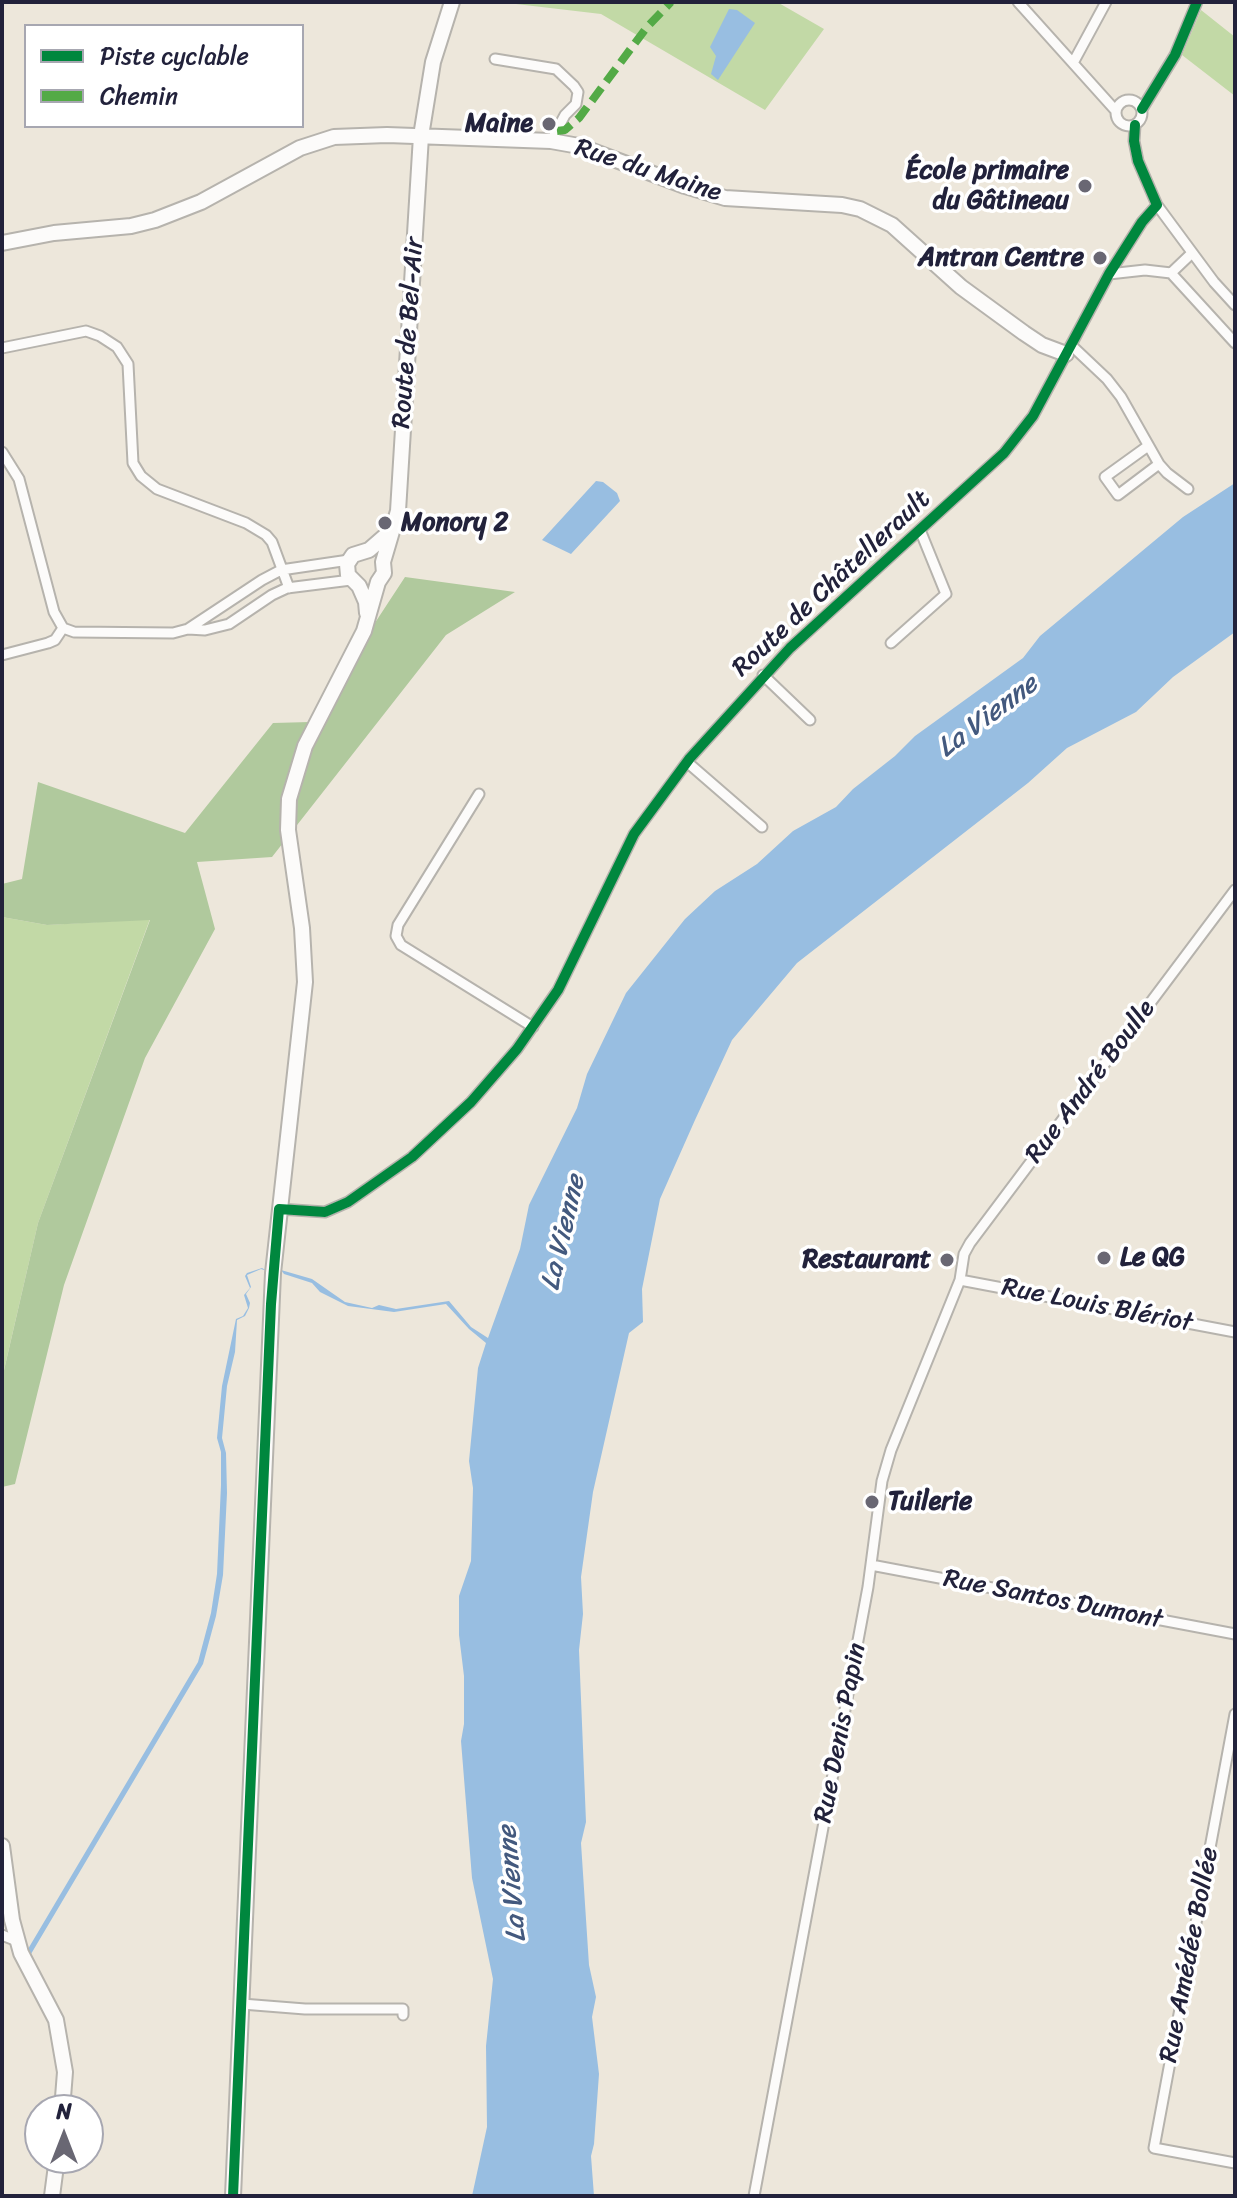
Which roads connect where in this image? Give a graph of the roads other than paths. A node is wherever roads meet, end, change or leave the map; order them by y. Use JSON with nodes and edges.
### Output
{"nodes":[{"id":1,"x":452,"y":2,"type":"edge"},
{"id":2,"x":1018,"y":2,"type":"edge"},
{"id":3,"x":1106,"y":2,"type":"edge"},
{"id":4,"x":1197,"y":2,"type":"edge"},
{"id":5,"x":495,"y":59,"type":"dead end"},
{"id":6,"x":1073,"y":63,"type":"junction"},
{"id":7,"x":1151,"y":96,"type":"junction"},
{"id":8,"x":1134,"y":100,"type":"junction"},
{"id":9,"x":1118,"y":106,"type":"junction"},
{"id":10,"x":1142,"y":109,"type":"junction"},
{"id":11,"x":1130,"y":125,"type":"junction"},
{"id":12,"x":421,"y":136,"type":"junction"},
{"id":13,"x":551,"y":141,"type":"junction"},
{"id":14,"x":1157,"y":205,"type":"junction"},
{"id":15,"x":2,"y":243,"type":"edge"},
{"id":16,"x":1192,"y":253,"type":"junction"},
{"id":17,"x":1171,"y":273,"type":"junction"},
{"id":18,"x":1109,"y":274,"type":"junction"},
{"id":19,"x":1235,"y":305,"type":"edge"},
{"id":20,"x":1235,"y":343,"type":"edge"},
{"id":21,"x":2,"y":348,"type":"edge"},
{"id":22,"x":1069,"y":350,"type":"junction"},
{"id":23,"x":1148,"y":446,"type":"junction"},
{"id":24,"x":2,"y":452,"type":"edge"},
{"id":25,"x":1159,"y":464,"type":"junction"},
{"id":26,"x":1188,"y":489,"type":"dead end"},
{"id":27,"x":393,"y":529,"type":"junction"},
{"id":28,"x":920,"y":530,"type":"junction"},
{"id":29,"x":369,"y":550,"type":"junction"},
{"id":30,"x":349,"y":560,"type":"junction"},
{"id":31,"x":383,"y":562,"type":"junction"},
{"id":32,"x":281,"y":570,"type":"junction"},
{"id":33,"x":378,"y":582,"type":"junction"},
{"id":34,"x":355,"y":583,"type":"junction"},
{"id":35,"x":289,"y":588,"type":"junction"},
{"id":36,"x":367,"y":622,"type":"junction"},
{"id":37,"x":63,"y":628,"type":"junction"},
{"id":38,"x":188,"y":629,"type":"junction"},
{"id":39,"x":891,"y":643,"type":"dead end"},
{"id":40,"x":2,"y":655,"type":"edge"},
{"id":41,"x":763,"y":675,"type":"junction"},
{"id":42,"x":810,"y":720,"type":"dead end"},
{"id":43,"x":687,"y":762,"type":"junction"},
{"id":44,"x":479,"y":794,"type":"dead end"},
{"id":45,"x":762,"y":827,"type":"dead end"},
{"id":46,"x":1235,"y":890,"type":"edge"},
{"id":47,"x":533,"y":1027,"type":"junction"},
{"id":48,"x":279,"y":1209,"type":"junction"},
{"id":49,"x":960,"y":1280,"type":"junction"},
{"id":50,"x":1235,"y":1332,"type":"edge"},
{"id":51,"x":871,"y":1565,"type":"junction"},
{"id":52,"x":1235,"y":1634,"type":"edge"},
{"id":53,"x":1235,"y":1714,"type":"edge"},
{"id":54,"x":2,"y":1846,"type":"edge"},
{"id":55,"x":2,"y":1935,"type":"edge"},
{"id":56,"x":17,"y":1941,"type":"junction"},
{"id":57,"x":242,"y":2004,"type":"junction"},
{"id":58,"x":403,"y":2015,"type":"dead end"},
{"id":59,"x":63,"y":2094,"type":"edge"},
{"id":60,"x":1235,"y":2163,"type":"edge"},
{"id":61,"x":55,"y":2174,"type":"edge"},
{"id":62,"x":52,"y":2196,"type":"edge"},
{"id":63,"x":233,"y":2196,"type":"edge"},
{"id":64,"x":754,"y":2196,"type":"edge"}],
"edges":[{"from":1,"to":12,"type":"street","name":"Route de Bel-Air"},
{"from":2,"to":6,"type":"street"},
{"from":3,"to":6,"type":"street"},
{"from":4,"to":7,"type":"street"},
{"from":5,"to":13,"type":"street"},
{"from":6,"to":9,"type":"street"},
{"from":7,"to":8,"type":"street"},
{"from":7,"to":10,"type":"street"},
{"from":8,"to":9,"type":"street"},
{"from":8,"to":10,"type":"street"},
{"from":9,"to":11,"type":"street"},
{"from":10,"to":11,"type":"street"},
{"from":11,"to":14,"type":"street"},
{"from":12,"to":13,"type":"street","name":"Rue du Maine"},
{"from":12,"to":15,"type":"street","name":"Rue du Maine"},
{"from":12,"to":27,"type":"street","name":"Route de Bel-Air"},
{"from":13,"to":22,"type":"street","name":"Rue du Maine"},
{"from":14,"to":16,"type":"street"},
{"from":14,"to":18,"type":"street","name":"Route de Châtellerault"},
{"from":16,"to":17,"type":"street"},
{"from":16,"to":19,"type":"street"},
{"from":17,"to":18,"type":"street"},
{"from":17,"to":20,"type":"street"},
{"from":18,"to":22,"type":"street","name":"Route de Châtellerault"},
{"from":21,"to":32,"type":"street"},
{"from":22,"to":23,"type":"street"},
{"from":22,"to":28,"type":"street","name":"Route de Châtellerault"},
{"from":23,"to":25,"type":"street"},
{"from":23,"to":25,"type":"street"},
{"from":24,"to":37,"type":"street"},
{"from":25,"to":26,"type":"street"},
{"from":27,"to":29,"type":"street"},
{"from":27,"to":31,"type":"street","name":"Route de Bel-Air"},
{"from":28,"to":39,"type":"street"},
{"from":28,"to":41,"type":"street","name":"Route de Châtellerault"},
{"from":29,"to":30,"type":"street"},
{"from":29,"to":31,"type":"street"},
{"from":30,"to":32,"type":"street"},
{"from":30,"to":34,"type":"street"},
{"from":31,"to":33,"type":"street"},
{"from":32,"to":35,"type":"street"},
{"from":32,"to":38,"type":"street"},
{"from":33,"to":34,"type":"street"},
{"from":33,"to":36,"type":"street"},
{"from":34,"to":35,"type":"street"},
{"from":34,"to":36,"type":"street"},
{"from":35,"to":38,"type":"street"},
{"from":36,"to":48,"type":"street"},
{"from":37,"to":38,"type":"street"},
{"from":37,"to":40,"type":"street"},
{"from":41,"to":42,"type":"street"},
{"from":41,"to":43,"type":"street","name":"Route de Châtellerault"},
{"from":43,"to":45,"type":"street"},
{"from":43,"to":47,"type":"street","name":"Route de Châtellerault"},
{"from":44,"to":47,"type":"street"},
{"from":46,"to":49,"type":"street","name":"Rue André Boulle"},
{"from":47,"to":48,"type":"street","name":"Route de Châtellerault"},
{"from":48,"to":57,"type":"street"},
{"from":49,"to":50,"type":"street","name":"Rue Louis Blériot"},
{"from":49,"to":51,"type":"street","name":"Rue Denis Papin"},
{"from":51,"to":52,"type":"street","name":"Rue Santos Dumont"},
{"from":51,"to":64,"type":"street","name":"Rue Denis Papin"},
{"from":53,"to":60,"type":"street","name":"Rue Amédée Bollée"},
{"from":54,"to":56,"type":"street"},
{"from":55,"to":56,"type":"street"},
{"from":56,"to":59,"type":"street"},
{"from":57,"to":58,"type":"street"},
{"from":57,"to":63,"type":"street"},
{"from":61,"to":62,"type":"street"}]}
